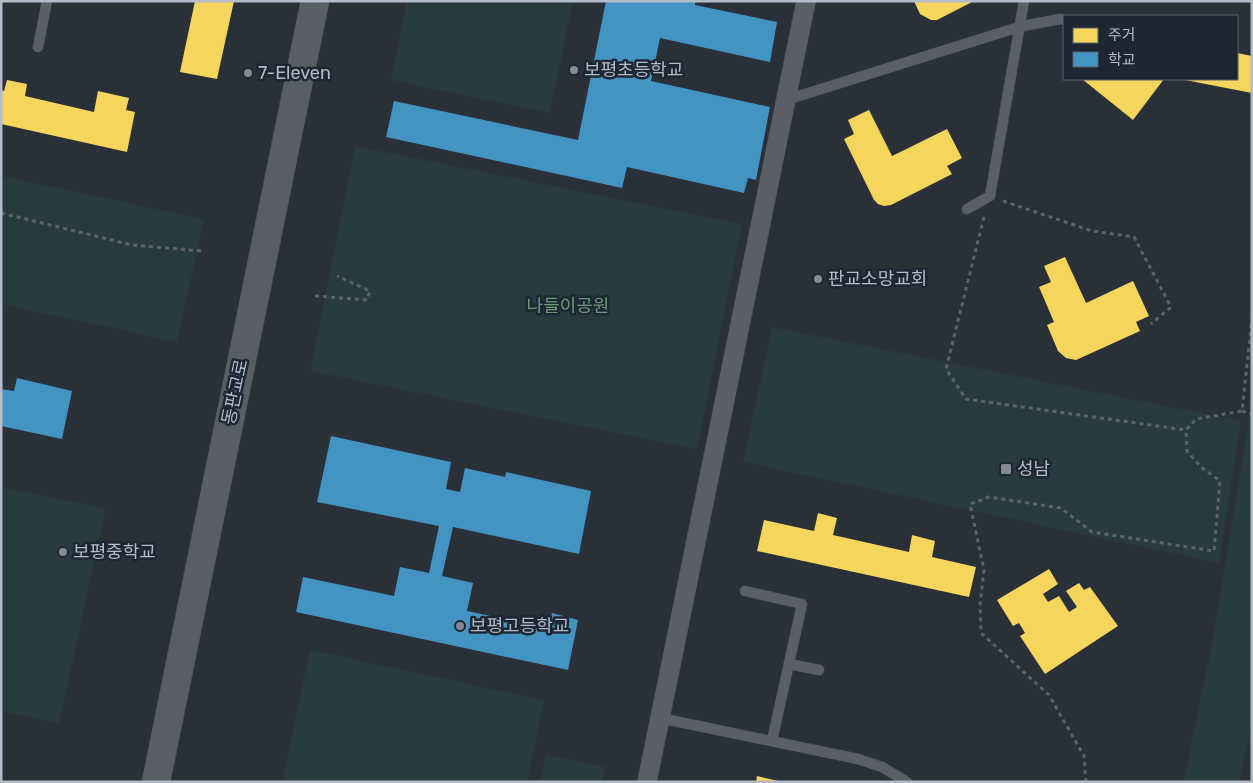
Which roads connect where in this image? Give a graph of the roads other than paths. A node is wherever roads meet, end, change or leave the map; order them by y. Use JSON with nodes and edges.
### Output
{"nodes":[{"id":1,"x":47,"y":1,"type":"edge"},
{"id":2,"x":315,"y":1,"type":"edge"},
{"id":3,"x":806,"y":1,"type":"edge"},
{"id":4,"x":1024,"y":1,"type":"edge"},
{"id":5,"x":1063,"y":20,"type":"edge"},
{"id":6,"x":1019,"y":27,"type":"junction"},
{"id":7,"x":38,"y":47,"type":"dead end"},
{"id":8,"x":786,"y":100,"type":"junction"},
{"id":9,"x":967,"y":210,"type":"dead end"},
{"id":10,"x":745,"y":591,"type":"dead end"},
{"id":11,"x":789,"y":664,"type":"junction"},
{"id":12,"x":819,"y":670,"type":"dead end"},
{"id":13,"x":660,"y":718,"type":"junction"},
{"id":14,"x":772,"y":741,"type":"junction"},
{"id":15,"x":156,"y":782,"type":"edge"},
{"id":16,"x":648,"y":782,"type":"edge"},
{"id":17,"x":907,"y":782,"type":"edge"}],
"edges":[{"from":1,"to":7,"type":"lane"},
{"from":2,"to":15,"type":"main road","name":"동판교로"},
{"from":3,"to":8,"type":"street"},
{"from":4,"to":6,"type":"lane"},
{"from":5,"to":6,"type":"lane"},
{"from":6,"to":8,"type":"lane"},
{"from":6,"to":9,"type":"lane"},
{"from":8,"to":13,"type":"street"},
{"from":10,"to":11,"type":"lane"},
{"from":11,"to":12,"type":"lane"},
{"from":11,"to":14,"type":"lane"},
{"from":13,"to":14,"type":"lane"},
{"from":13,"to":16,"type":"street"},
{"from":14,"to":17,"type":"lane"}]}
